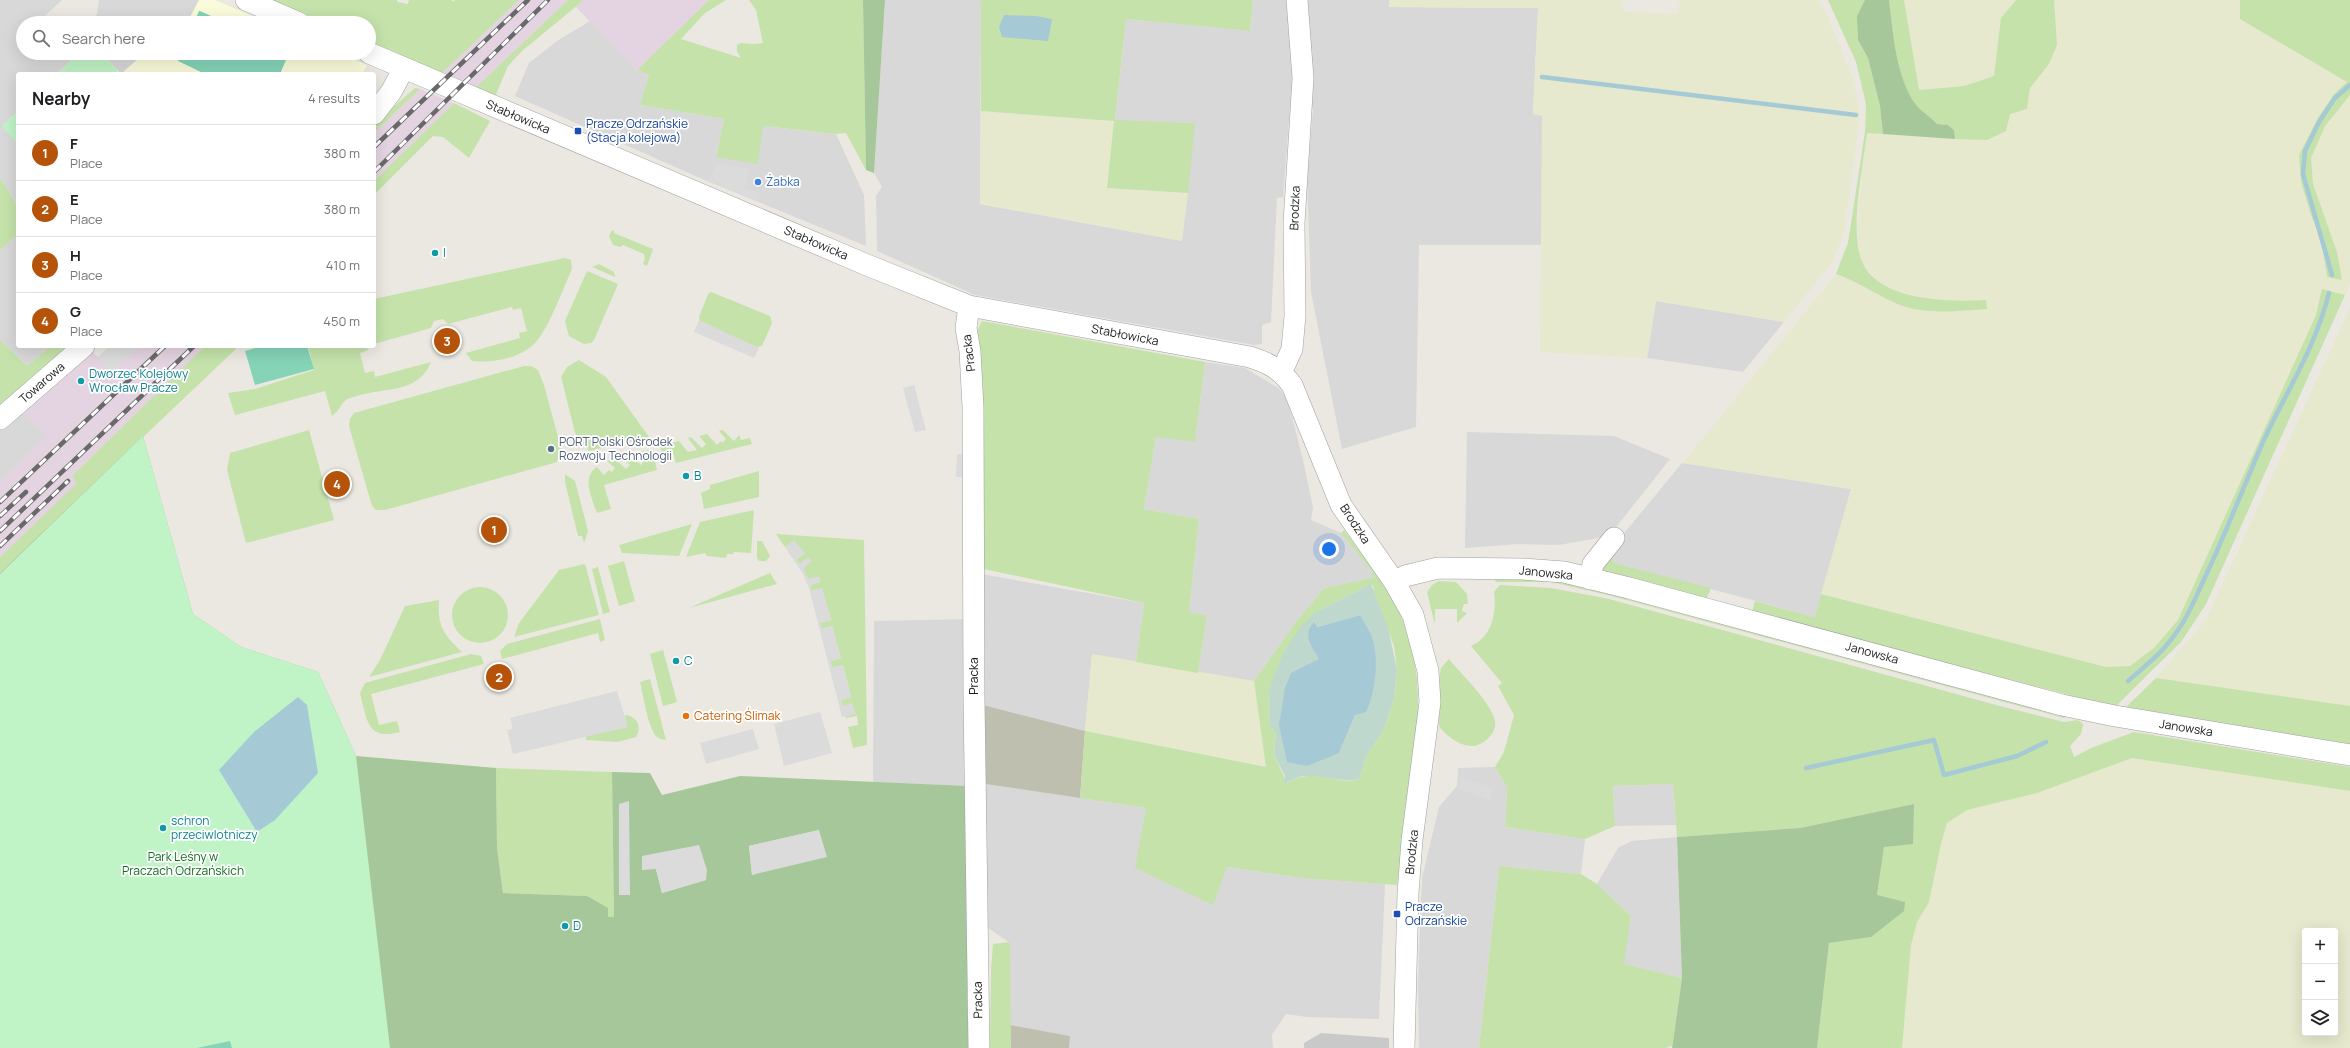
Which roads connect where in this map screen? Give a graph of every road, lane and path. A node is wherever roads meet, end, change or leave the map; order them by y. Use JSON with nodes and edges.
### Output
{"nodes":[{"id":1,"x":246,"y":0,"type":"edge"},
{"id":2,"x":1297,"y":0,"type":"edge"},
{"id":3,"x":283,"y":16,"type":"edge"},
{"id":4,"x":376,"y":56,"type":"edge"},
{"id":5,"x":404,"y":68,"type":"junction"},
{"id":6,"x":376,"y":111,"type":"edge"},
{"id":7,"x":969,"y":306,"type":"junction"},
{"id":8,"x":82,"y":348,"type":"edge"},
{"id":9,"x":1282,"y":371,"type":"junction"},
{"id":10,"x":0,"y":419,"type":"edge"},
{"id":11,"x":1614,"y":538,"type":"dead end"},
{"id":12,"x":1590,"y":579,"type":"junction"},
{"id":13,"x":1395,"y":583,"type":"junction"},
{"id":14,"x":2350,"y":755,"type":"edge"},
{"id":15,"x":980,"y":1048,"type":"edge"},
{"id":16,"x":1404,"y":1048,"type":"edge"}],
"edges":[{"from":1,"to":3,"type":"street"},
{"from":2,"to":9,"type":"street","name":"Brodzka"},
{"from":4,"to":5,"type":"street","name":"Stabłowicka"},
{"from":5,"to":6,"type":"street"},
{"from":5,"to":7,"type":"street","name":"Stabłowicka"},
{"from":7,"to":9,"type":"street","name":"Stabłowicka"},
{"from":7,"to":15,"type":"street","name":"Pracka"},
{"from":8,"to":10,"type":"street","name":"Towarowa"},
{"from":9,"to":13,"type":"street","name":"Brodzka"},
{"from":11,"to":12,"type":"street"},
{"from":12,"to":13,"type":"street","name":"Janowska"},
{"from":12,"to":14,"type":"street","name":"Janowska"},
{"from":13,"to":16,"type":"street","name":"Brodzka"}]}
